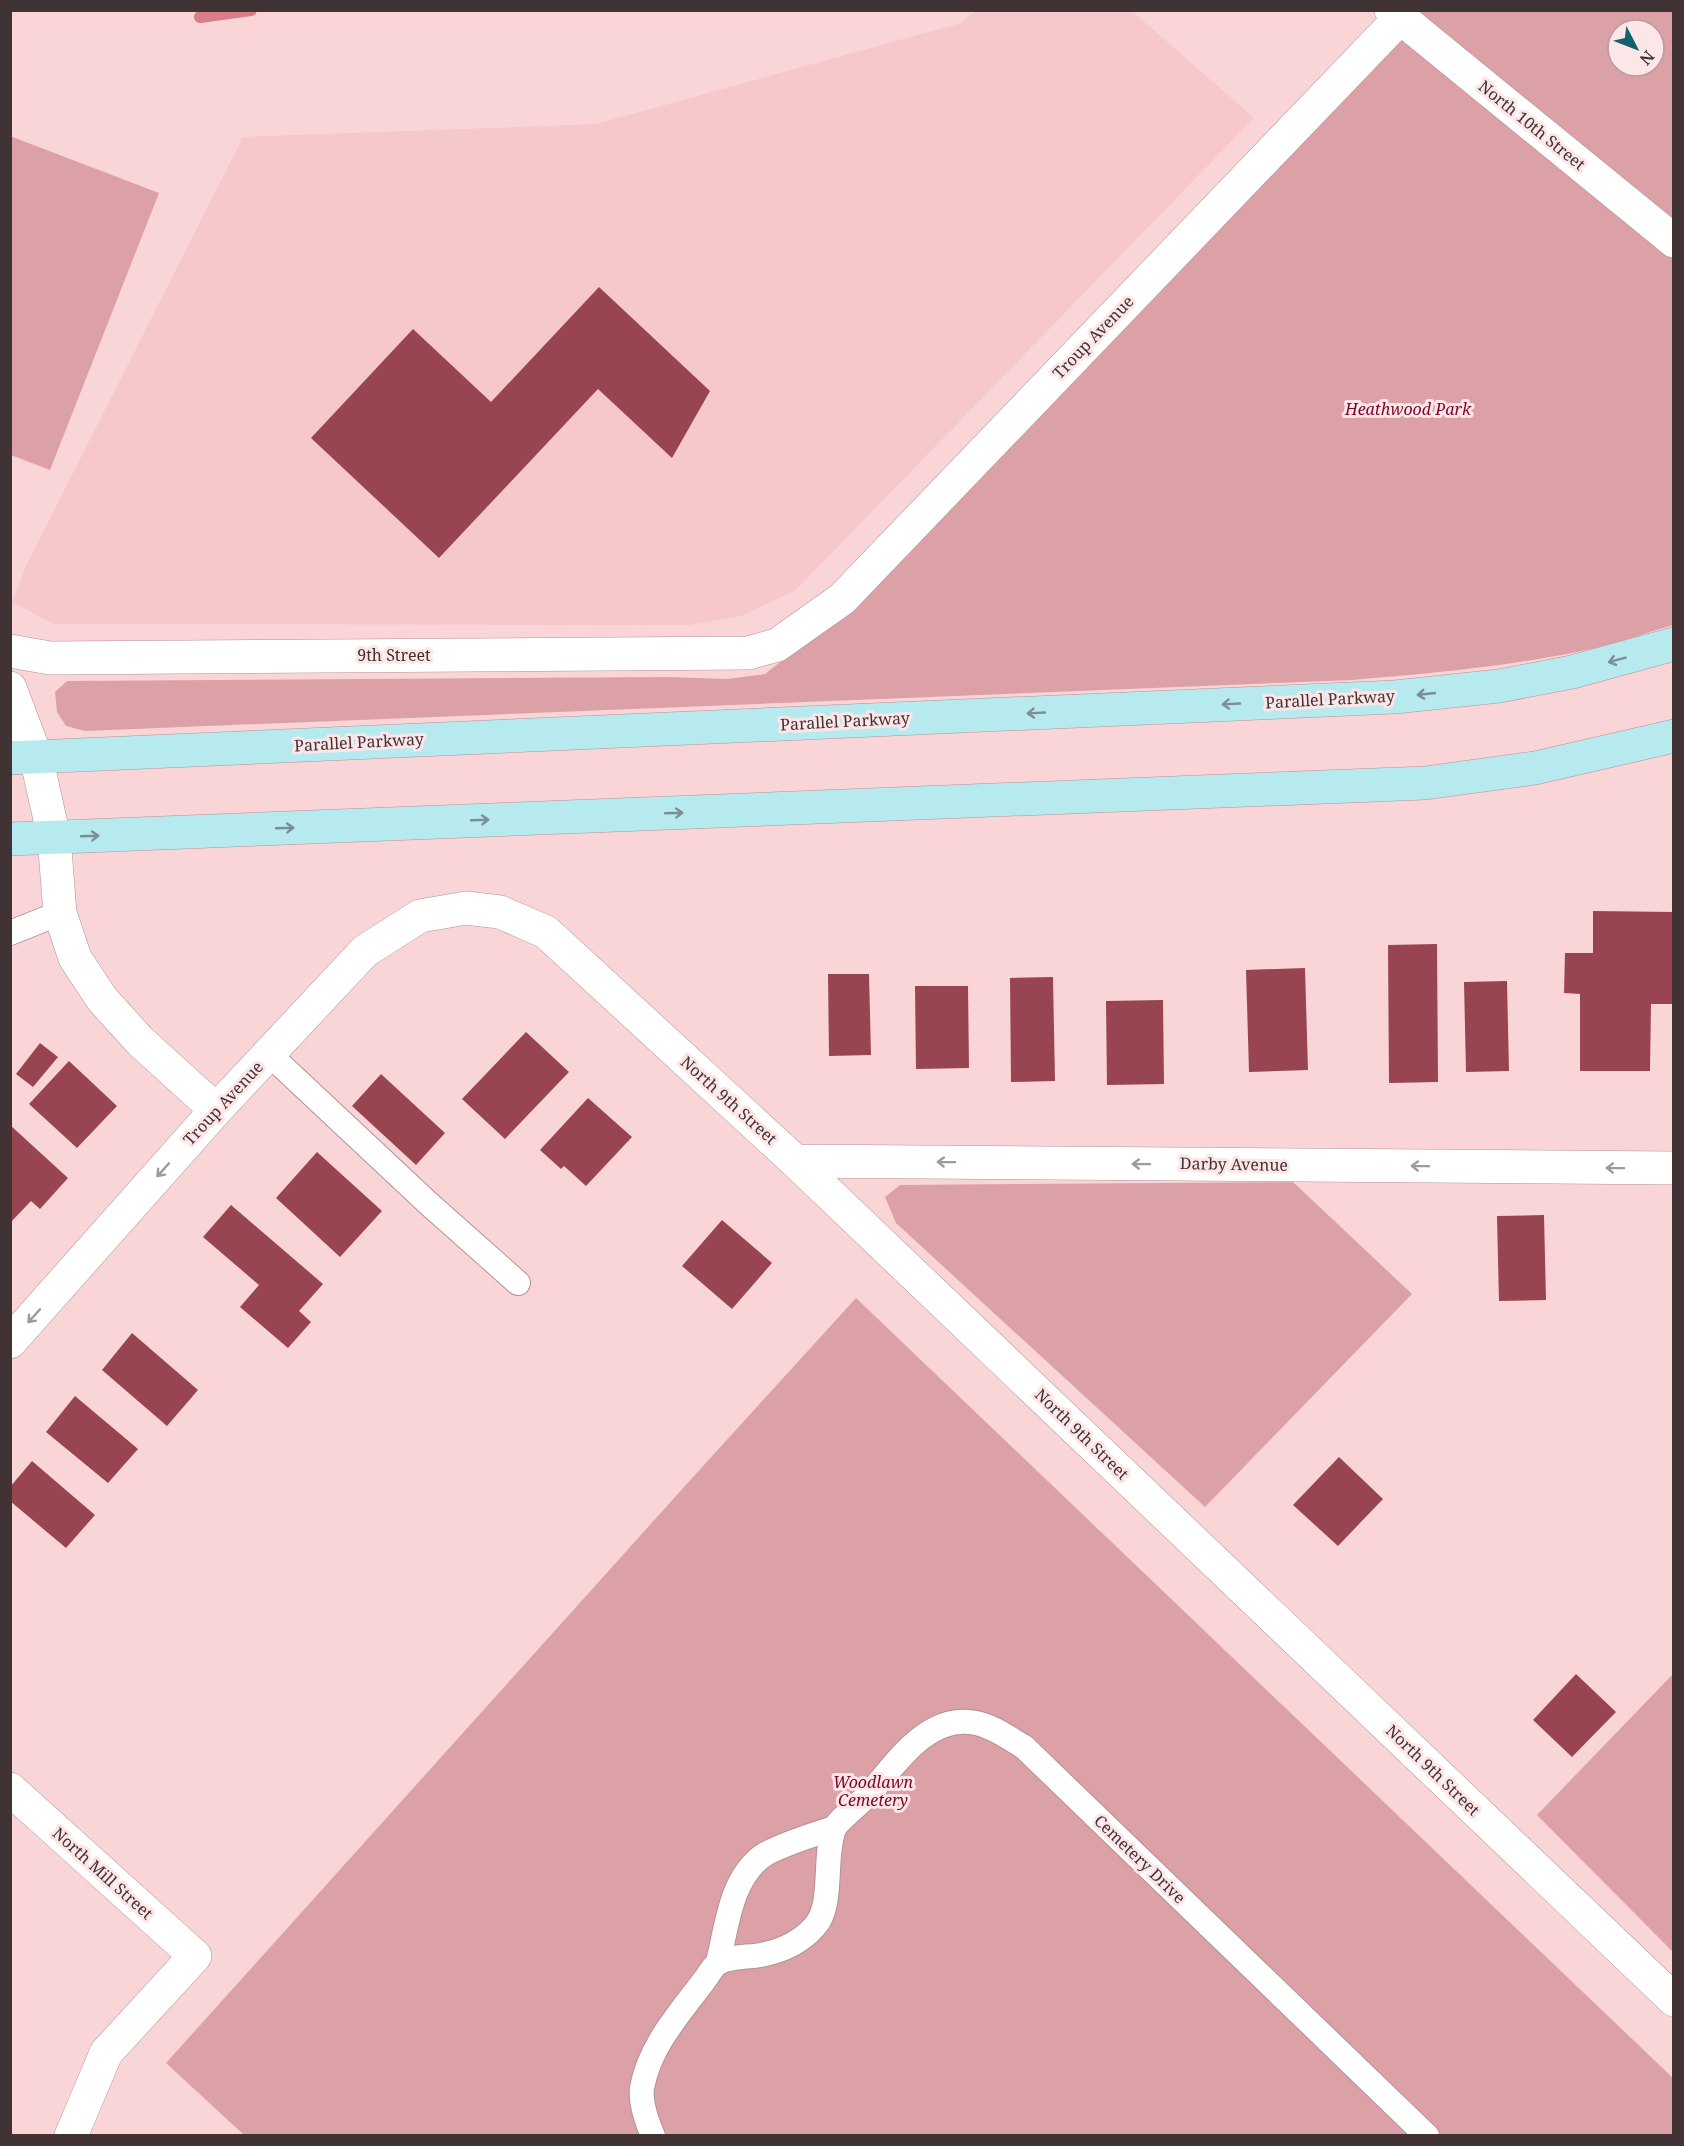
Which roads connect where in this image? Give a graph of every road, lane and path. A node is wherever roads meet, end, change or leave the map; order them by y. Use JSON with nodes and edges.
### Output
{"nodes":[{"id":1,"x":1395,"y":14,"type":"edge"},
{"id":2,"x":1674,"y":241,"type":"edge"},
{"id":3,"x":1674,"y":644,"type":"edge"},
{"id":4,"x":777,"y":645,"type":"joint"},
{"id":5,"x":10,"y":651,"type":"edge"},
{"id":6,"x":10,"y":688,"type":"edge"},
{"id":7,"x":1674,"y":736,"type":"edge"},
{"id":8,"x":23,"y":757,"type":"edge"},
{"id":9,"x":54,"y":837,"type":"junction"},
{"id":10,"x":10,"y":839,"type":"edge"},
{"id":11,"x":466,"y":908,"type":"joint"},
{"id":12,"x":60,"y":913,"type":"junction"},
{"id":13,"x":10,"y":933,"type":"edge"},
{"id":14,"x":268,"y":1054,"type":"junction"},
{"id":15,"x":216,"y":1110,"type":"junction"},
{"id":16,"x":795,"y":1161,"type":"junction"},
{"id":17,"x":1674,"y":1168,"type":"edge"},
{"id":18,"x":518,"y":1283,"type":"dead end"},
{"id":19,"x":10,"y":1342,"type":"edge"},
{"id":20,"x":10,"y":1789,"type":"edge"},
{"id":21,"x":834,"y":1827,"type":"junction"},
{"id":22,"x":718,"y":1962,"type":"junction"},
{"id":23,"x":1674,"y":2000,"type":"edge"},
{"id":24,"x":71,"y":2136,"type":"edge"},
{"id":25,"x":654,"y":2136,"type":"edge"},
{"id":26,"x":1427,"y":2136,"type":"edge"}],
"edges":[{"from":1,"to":2,"type":"street","name":"North 10th Street"},
{"from":1,"to":4,"type":"street","name":"Troup Avenue"},
{"from":3,"to":8,"type":"main road","name":"Parallel Parkway","one_way":true},
{"from":4,"to":5,"type":"street","name":"9th Street"},
{"from":6,"to":8,"type":"street"},
{"from":9,"to":7,"type":"main road","one_way":true},
{"from":8,"to":9,"type":"street"},
{"from":9,"to":10,"type":"main road"},
{"from":9,"to":12,"type":"street"},
{"from":11,"to":14,"type":"street","name":"Troup Avenue"},
{"from":11,"to":16,"type":"street","name":"North 9th Street"},
{"from":12,"to":13,"type":"lane"},
{"from":12,"to":15,"type":"street"},
{"from":14,"to":15,"type":"street","name":"Troup Avenue"},
{"from":14,"to":18,"type":"lane"},
{"from":15,"to":19,"type":"street","name":"Troup Avenue","one_way":true},
{"from":17,"to":16,"type":"street","name":"Darby Avenue","one_way":true},
{"from":16,"to":23,"type":"street","name":"North 9th Street"},
{"from":20,"to":24,"type":"street","name":"North Mill Street"},
{"from":21,"to":22,"type":"lane","name":"Cemetery Drive"},
{"from":21,"to":22,"type":"lane"},
{"from":21,"to":26,"type":"lane","name":"Cemetery Drive"},
{"from":22,"to":25,"type":"lane","name":"Cemetery Drive"}]}
